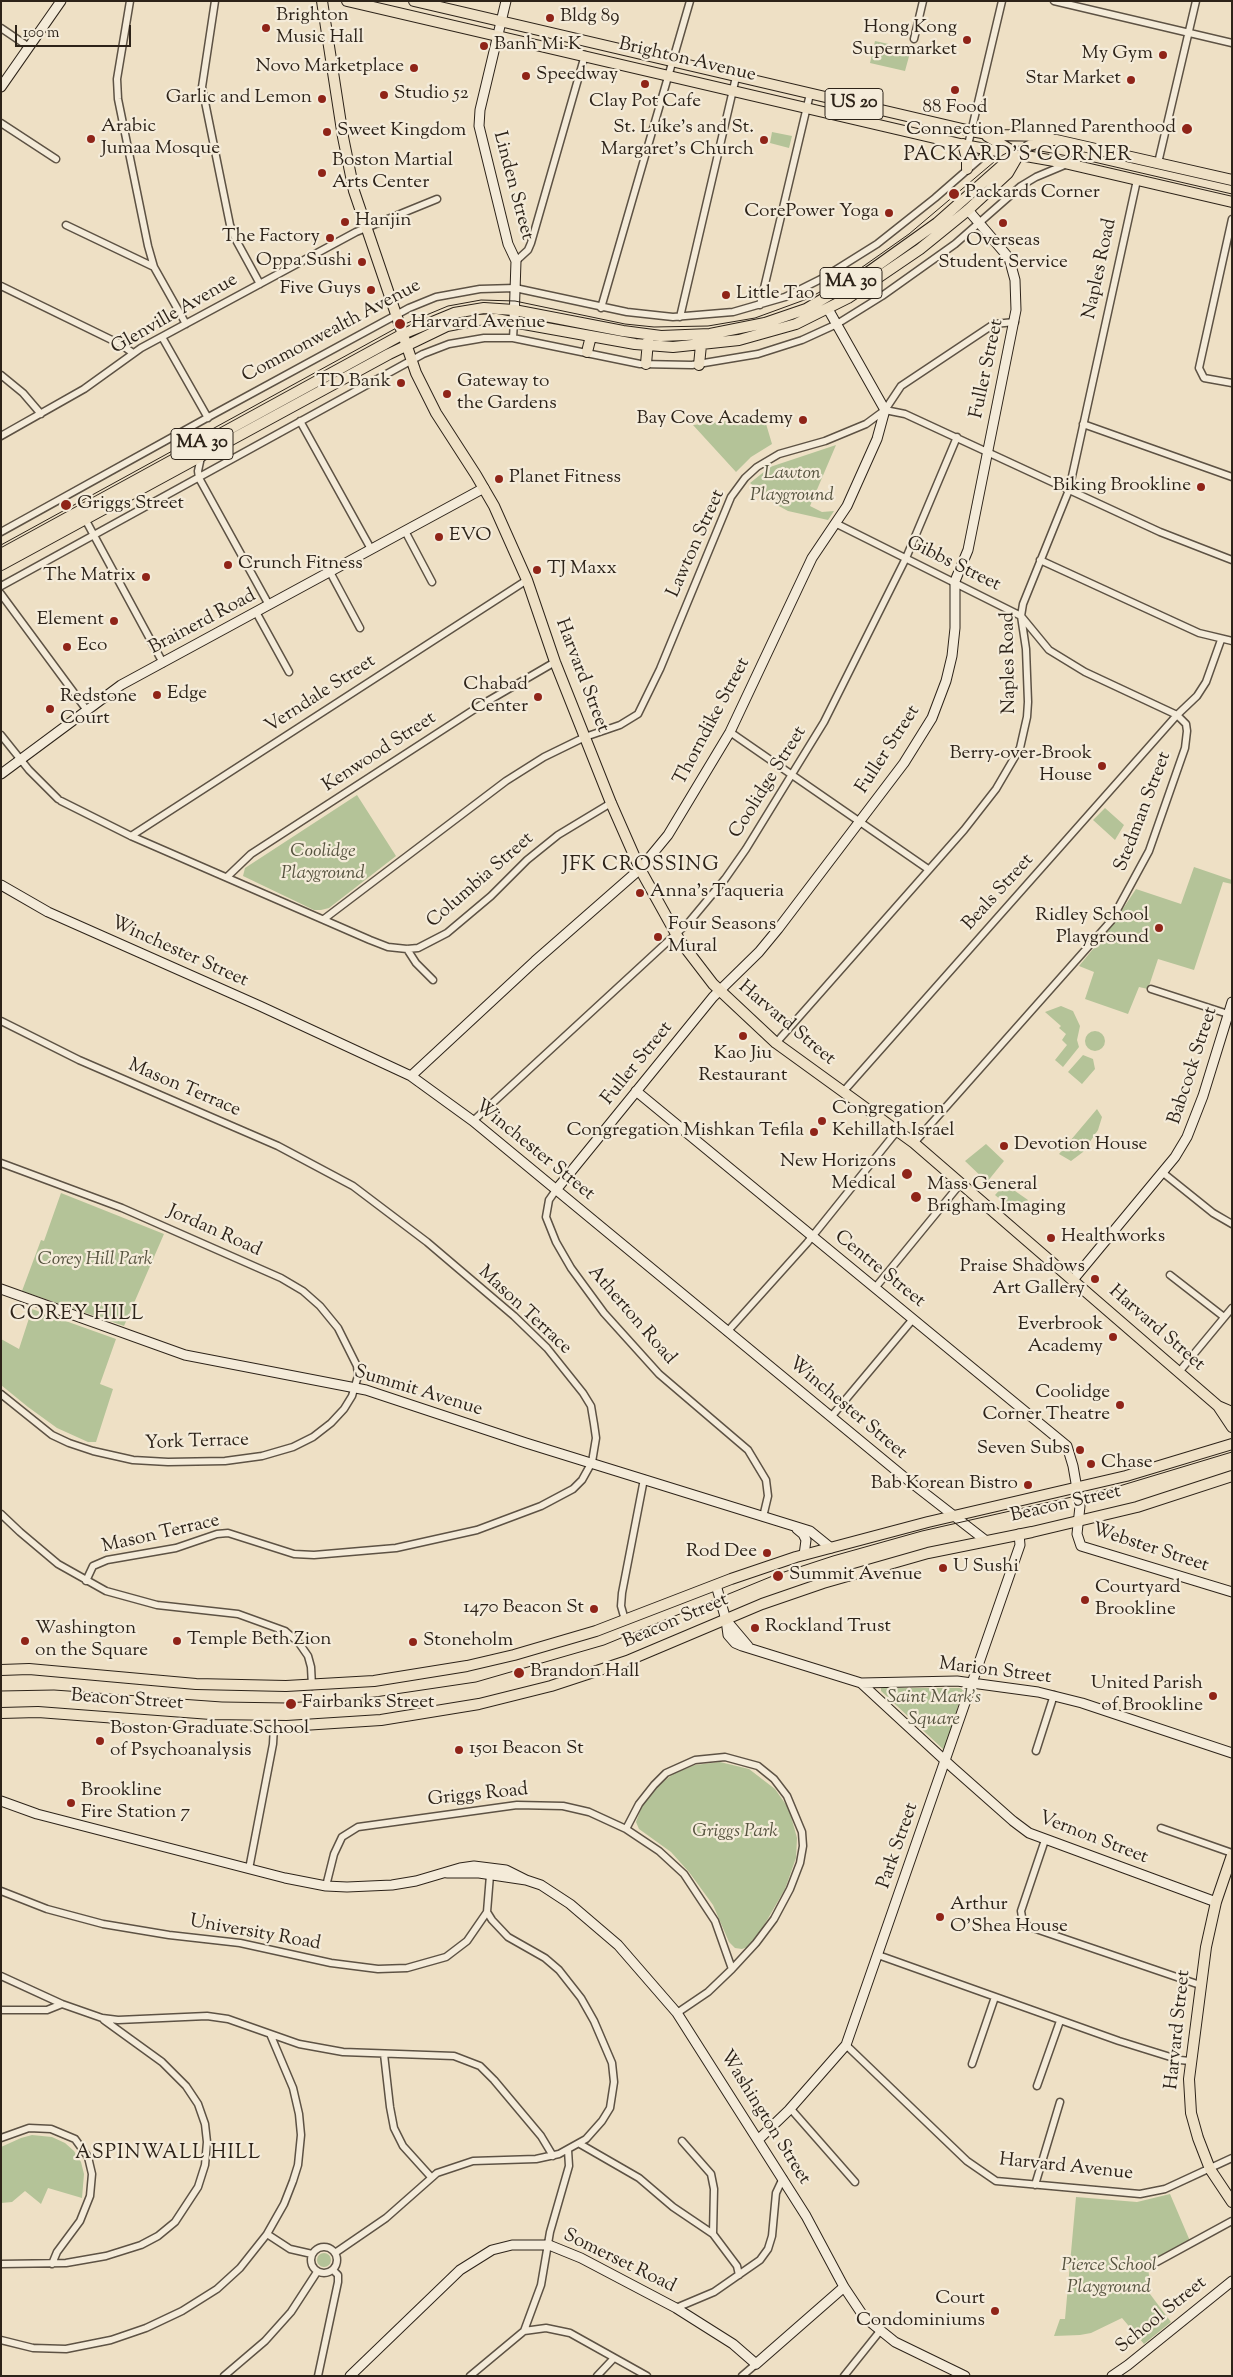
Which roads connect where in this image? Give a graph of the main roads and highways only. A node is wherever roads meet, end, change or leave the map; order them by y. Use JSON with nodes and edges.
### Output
{"nodes":[{"id":1,"x":322,"y":1,"type":"edge"},
{"id":2,"x":347,"y":1,"type":"edge"},
{"id":3,"x":414,"y":1,"type":"edge"},
{"id":4,"x":982,"y":134,"type":"junction"},
{"id":5,"x":1076,"y":144,"type":"junction"},
{"id":6,"x":966,"y":145,"type":"junction"},
{"id":7,"x":1019,"y":154,"type":"junction"},
{"id":8,"x":967,"y":169,"type":"road end"},
{"id":9,"x":1232,"y":180,"type":"edge"},
{"id":10,"x":1232,"y":202,"type":"edge"},
{"id":11,"x":403,"y":334,"type":"junction"},
{"id":12,"x":591,"y":336,"type":"junction"},
{"id":13,"x":648,"y":340,"type":"junction"},
{"id":14,"x":407,"y":345,"type":"junction"},
{"id":15,"x":701,"y":346,"type":"junction"},
{"id":16,"x":587,"y":352,"type":"road end"},
{"id":17,"x":646,"y":364,"type":"road end"},
{"id":18,"x":699,"y":365,"type":"road end"},
{"id":19,"x":83,"y":515,"type":"junction"},
{"id":20,"x":1,"y":554,"type":"edge"},
{"id":21,"x":1,"y":565,"type":"edge"},
{"id":22,"x":1218,"y":1406,"type":"junction"},
{"id":23,"x":1232,"y":1412,"type":"edge"},
{"id":24,"x":1232,"y":1427,"type":"edge"},
{"id":25,"x":1232,"y":1444,"type":"edge"},
{"id":26,"x":1232,"y":1476,"type":"edge"},
{"id":27,"x":3,"y":1670,"type":"edge"},
{"id":28,"x":3,"y":1712,"type":"edge"},
{"id":29,"x":1232,"y":1854,"type":"edge"},
{"id":30,"x":1232,"y":2202,"type":"edge"}],
"edges":[{"from":1,"to":11,"type":"main road"},
{"from":2,"to":6,"type":"main road","name":"Brighton Avenue","number":"US 20"},
{"from":3,"to":4,"type":"main road","name":"Brighton Avenue","number":"US 20"},
{"from":4,"to":5,"type":"main road","name":"Brighton Avenue","number":"US 20"},
{"from":4,"to":7,"type":"main road"},
{"from":5,"to":7,"type":"main road","name":"Commonwealth Avenue","number":"MA 30"},
{"from":5,"to":9,"type":"main road","name":"Commonwealth Avenue","number":"US 20"},
{"from":6,"to":7,"type":"main road","name":"Brighton Avenue","number":"US 20"},
{"from":6,"to":8,"type":"main road"},
{"from":7,"to":10,"type":"main road","number":"US 20"},
{"from":7,"to":13,"type":"main road","name":"Commonwealth Avenue","number":"MA 30"},
{"from":7,"to":15,"type":"main road","name":"Commonwealth Avenue","number":"MA 30"},
{"from":11,"to":13,"type":"main road","name":"Commonwealth Avenue","number":"MA 30"},
{"from":11,"to":14,"type":"main road"},
{"from":11,"to":19,"type":"main road","name":"Commonwealth Avenue","number":"MA 30"},
{"from":12,"to":13,"type":"main road","name":"Commonwealth Avenue","number":"MA 30"},
{"from":12,"to":14,"type":"main road","name":"Commonwealth Avenue","number":"MA 30"},
{"from":12,"to":16,"type":"main road"},
{"from":13,"to":15,"type":"main road","name":"Commonwealth Avenue","number":"MA 30"},
{"from":13,"to":17,"type":"main road"},
{"from":14,"to":19,"type":"main road","name":"Commonwealth Avenue","number":"MA 30"},
{"from":14,"to":22,"type":"main road","name":"Harvard Street"},
{"from":15,"to":18,"type":"main road"},
{"from":19,"to":20,"type":"main road","name":"Commonwealth Avenue","number":"MA 30"},
{"from":19,"to":21,"type":"main road","name":"Commonwealth Avenue","number":"MA 30"},
{"from":22,"to":23,"type":"main road","name":"Harvard Street"},
{"from":22,"to":24,"type":"main road","name":"Harvard Street"},
{"from":25,"to":27,"type":"main road","name":"Beacon Street"},
{"from":26,"to":28,"type":"main road","name":"Beacon Street"},
{"from":29,"to":30,"type":"main road","name":"Harvard Street"}]}
